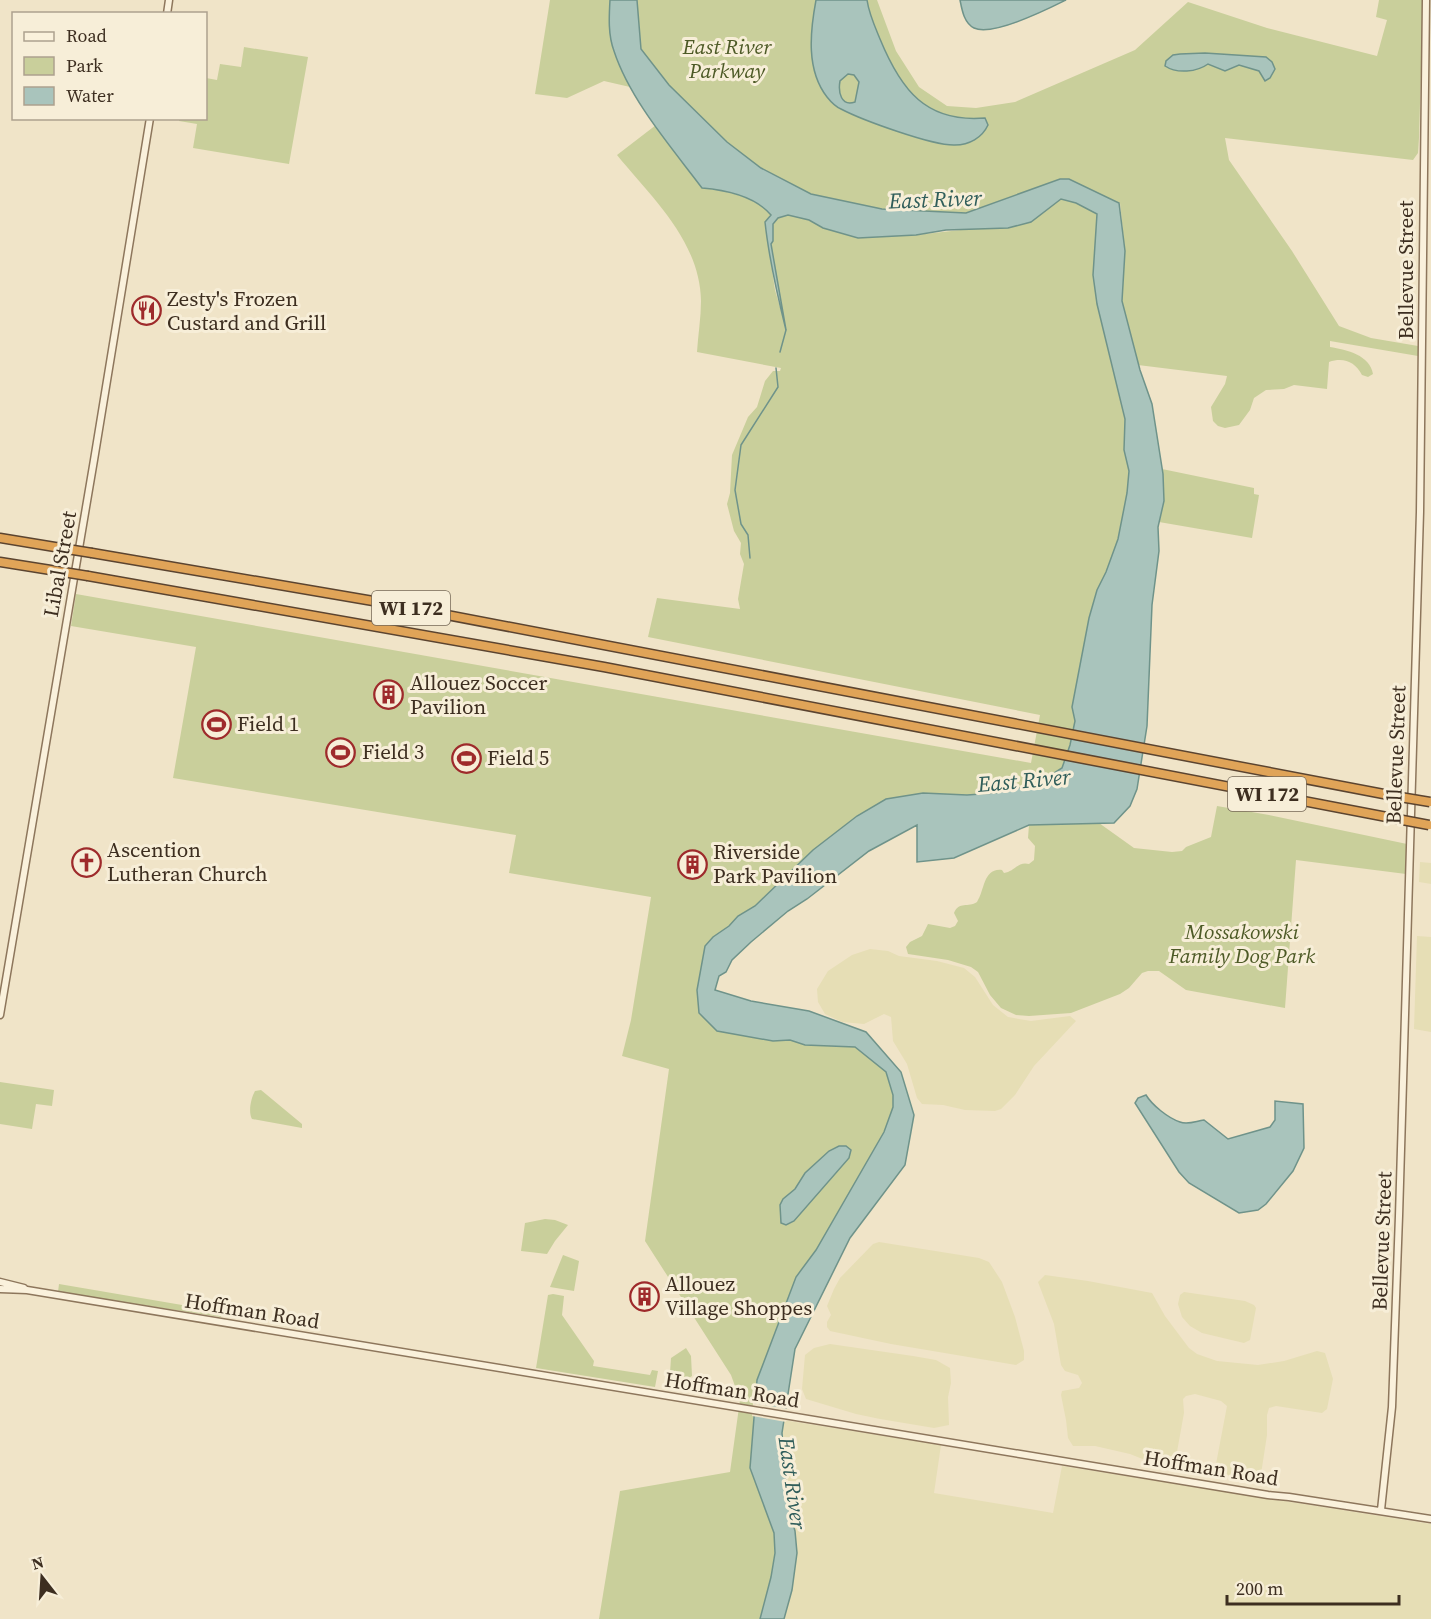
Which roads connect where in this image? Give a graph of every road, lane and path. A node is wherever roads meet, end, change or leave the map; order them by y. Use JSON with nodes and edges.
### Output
{"nodes":[{"id":1,"x":1426,"y":0,"type":"edge"},
{"id":2,"x":150,"y":120,"type":"edge"},
{"id":3,"x":0,"y":538,"type":"edge"},
{"id":4,"x":0,"y":561,"type":"edge"},
{"id":5,"x":1430,"y":802,"type":"edge"},
{"id":6,"x":1430,"y":825,"type":"edge"},
{"id":7,"x":0,"y":1016,"type":"edge"},
{"id":8,"x":0,"y":1282,"type":"edge"},
{"id":9,"x":0,"y":1289,"type":"edge"},
{"id":10,"x":27,"y":1290,"type":"junction"},
{"id":11,"x":1381,"y":1510,"type":"junction"},
{"id":12,"x":1431,"y":1519,"type":"edge"}],
"edges":[{"from":1,"to":11,"type":"street","name":"Bellevue Street"},
{"from":2,"to":7,"type":"street","name":"Libal Street"},
{"from":3,"to":5,"type":"highway","number":"WI 172","bridge":true},
{"from":4,"to":6,"type":"highway","number":"WI 172","bridge":true},
{"from":8,"to":10,"type":"street","name":"Hoffman Road"},
{"from":9,"to":10,"type":"street","name":"Hoffman Road"},
{"from":10,"to":11,"type":"street","name":"Hoffman Road"},
{"from":11,"to":12,"type":"street","name":"Hoffman Road"}]}
